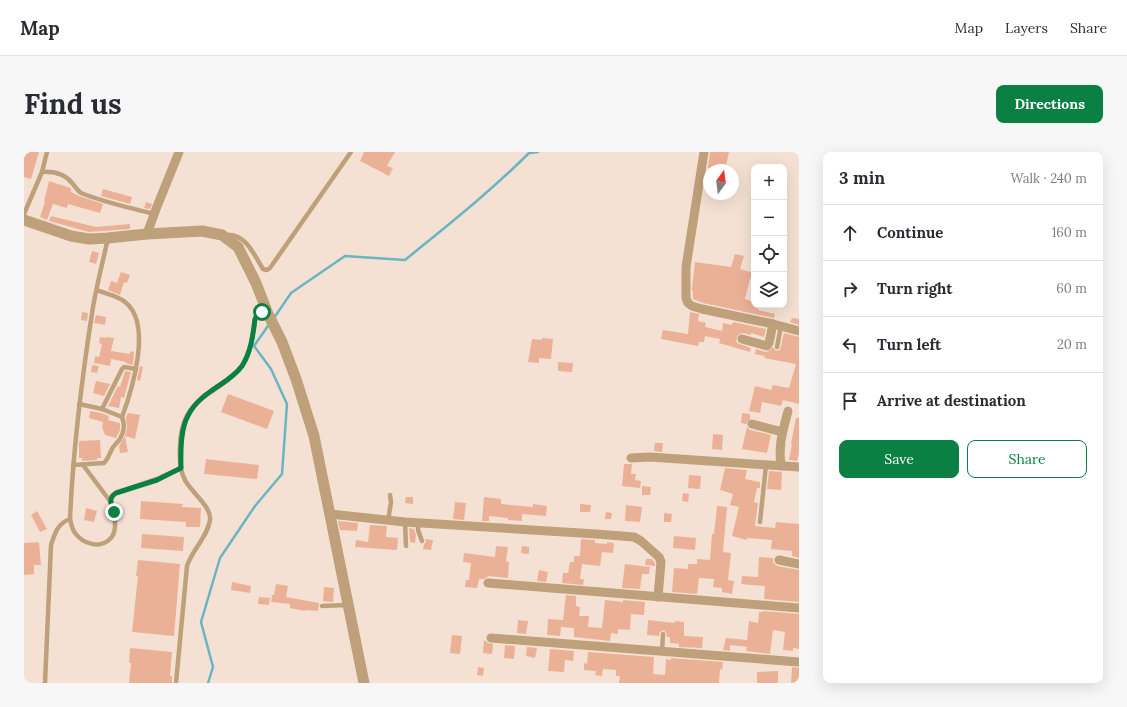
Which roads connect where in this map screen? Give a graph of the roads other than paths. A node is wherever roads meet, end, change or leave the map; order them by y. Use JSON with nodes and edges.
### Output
{"nodes":[{"id":1,"x":47,"y":152,"type":"edge"},
{"id":2,"x":179,"y":152,"type":"edge"},
{"id":3,"x":350,"y":152,"type":"edge"},
{"id":4,"x":704,"y":152,"type":"edge"},
{"id":5,"x":42,"y":172,"type":"junction"},
{"id":6,"x":150,"y":213,"type":"dead end"},
{"id":7,"x":24,"y":214,"type":"edge"},
{"id":8,"x":24,"y":220,"type":"edge"},
{"id":9,"x":147,"y":234,"type":"junction"},
{"id":10,"x":222,"y":235,"type":"junction"},
{"id":11,"x":108,"y":238,"type":"junction"},
{"id":12,"x":97,"y":290,"type":"junction"},
{"id":13,"x":269,"y":316,"type":"junction"},
{"id":14,"x":777,"y":325,"type":"junction"},
{"id":15,"x":799,"y":331,"type":"edge"},
{"id":16,"x":742,"y":339,"type":"dead end"},
{"id":17,"x":777,"y":347,"type":"dead end"},
{"id":18,"x":136,"y":369,"type":"junction"},
{"id":19,"x":79,"y":404,"type":"junction"},
{"id":20,"x":102,"y":409,"type":"junction"},
{"id":21,"x":788,"y":410,"type":"dead end"},
{"id":22,"x":122,"y":417,"type":"junction"},
{"id":23,"x":752,"y":424,"type":"dead end"},
{"id":24,"x":782,"y":432,"type":"junction"},
{"id":25,"x":631,"y":458,"type":"dead end"},
{"id":26,"x":72,"y":465,"type":"junction"},
{"id":27,"x":83,"y":465,"type":"junction"},
{"id":28,"x":766,"y":465,"type":"junction"},
{"id":29,"x":781,"y":466,"type":"junction"},
{"id":30,"x":799,"y":467,"type":"edge"},
{"id":31,"x":181,"y":468,"type":"junction"},
{"id":32,"x":390,"y":495,"type":"dead end"},
{"id":33,"x":110,"y":501,"type":"junction"},
{"id":34,"x":330,"y":514,"type":"junction"},
{"id":35,"x":70,"y":519,"type":"junction"},
{"id":36,"x":388,"y":521,"type":"junction"},
{"id":37,"x":405,"y":522,"type":"junction"},
{"id":38,"x":760,"y":522,"type":"dead end"},
{"id":39,"x":418,"y":523,"type":"junction"},
{"id":40,"x":422,"y":541,"type":"dead end"},
{"id":41,"x":406,"y":546,"type":"dead end"},
{"id":42,"x":779,"y":560,"type":"dead end"},
{"id":43,"x":799,"y":564,"type":"edge"},
{"id":44,"x":488,"y":583,"type":"dead end"},
{"id":45,"x":658,"y":597,"type":"junction"},
{"id":46,"x":348,"y":605,"type":"junction"},
{"id":47,"x":322,"y":606,"type":"dead end"},
{"id":48,"x":799,"y":608,"type":"edge"},
{"id":49,"x":663,"y":634,"type":"dead end"},
{"id":50,"x":491,"y":638,"type":"dead end"},
{"id":51,"x":662,"y":652,"type":"junction"},
{"id":52,"x":799,"y":662,"type":"edge"},
{"id":53,"x":46,"y":683,"type":"edge"},
{"id":54,"x":176,"y":683,"type":"edge"},
{"id":55,"x":364,"y":683,"type":"edge"}],
"edges":[{"from":1,"to":5,"type":"lane"},
{"from":2,"to":9,"type":"street"},
{"from":3,"to":10,"type":"lane"},
{"from":4,"to":14,"type":"street"},
{"from":5,"to":6,"type":"lane"},
{"from":5,"to":7,"type":"lane"},
{"from":8,"to":11,"type":"street"},
{"from":9,"to":10,"type":"street"},
{"from":9,"to":11,"type":"street"},
{"from":10,"to":13,"type":"street"},
{"from":11,"to":12,"type":"lane"},
{"from":12,"to":18,"type":"lane"},
{"from":12,"to":19,"type":"lane"},
{"from":13,"to":31,"type":"lane"},
{"from":13,"to":34,"type":"street"},
{"from":14,"to":15,"type":"street"},
{"from":14,"to":16,"type":"street"},
{"from":14,"to":17,"type":"lane"},
{"from":18,"to":20,"type":"lane"},
{"from":18,"to":22,"type":"lane"},
{"from":19,"to":20,"type":"lane"},
{"from":19,"to":26,"type":"lane"},
{"from":20,"to":22,"type":"lane"},
{"from":21,"to":24,"type":"street"},
{"from":22,"to":27,"type":"lane"},
{"from":23,"to":24,"type":"street"},
{"from":24,"to":29,"type":"street"},
{"from":25,"to":28,"type":"street"},
{"from":26,"to":27,"type":"lane"},
{"from":26,"to":35,"type":"lane"},
{"from":27,"to":33,"type":"lane"},
{"from":28,"to":29,"type":"street"},
{"from":28,"to":38,"type":"lane"},
{"from":29,"to":30,"type":"street"},
{"from":31,"to":33,"type":"lane"},
{"from":31,"to":54,"type":"lane"},
{"from":32,"to":36,"type":"lane"},
{"from":33,"to":35,"type":"lane"},
{"from":34,"to":36,"type":"street"},
{"from":34,"to":46,"type":"street"},
{"from":35,"to":53,"type":"lane"},
{"from":36,"to":37,"type":"street"},
{"from":37,"to":39,"type":"street"},
{"from":37,"to":41,"type":"lane"},
{"from":39,"to":40,"type":"lane"},
{"from":39,"to":45,"type":"street"},
{"from":42,"to":43,"type":"street"},
{"from":44,"to":45,"type":"street"},
{"from":45,"to":48,"type":"street"},
{"from":46,"to":47,"type":"lane"},
{"from":46,"to":55,"type":"street"},
{"from":49,"to":51,"type":"lane"},
{"from":50,"to":51,"type":"street"},
{"from":51,"to":52,"type":"street"}]}
